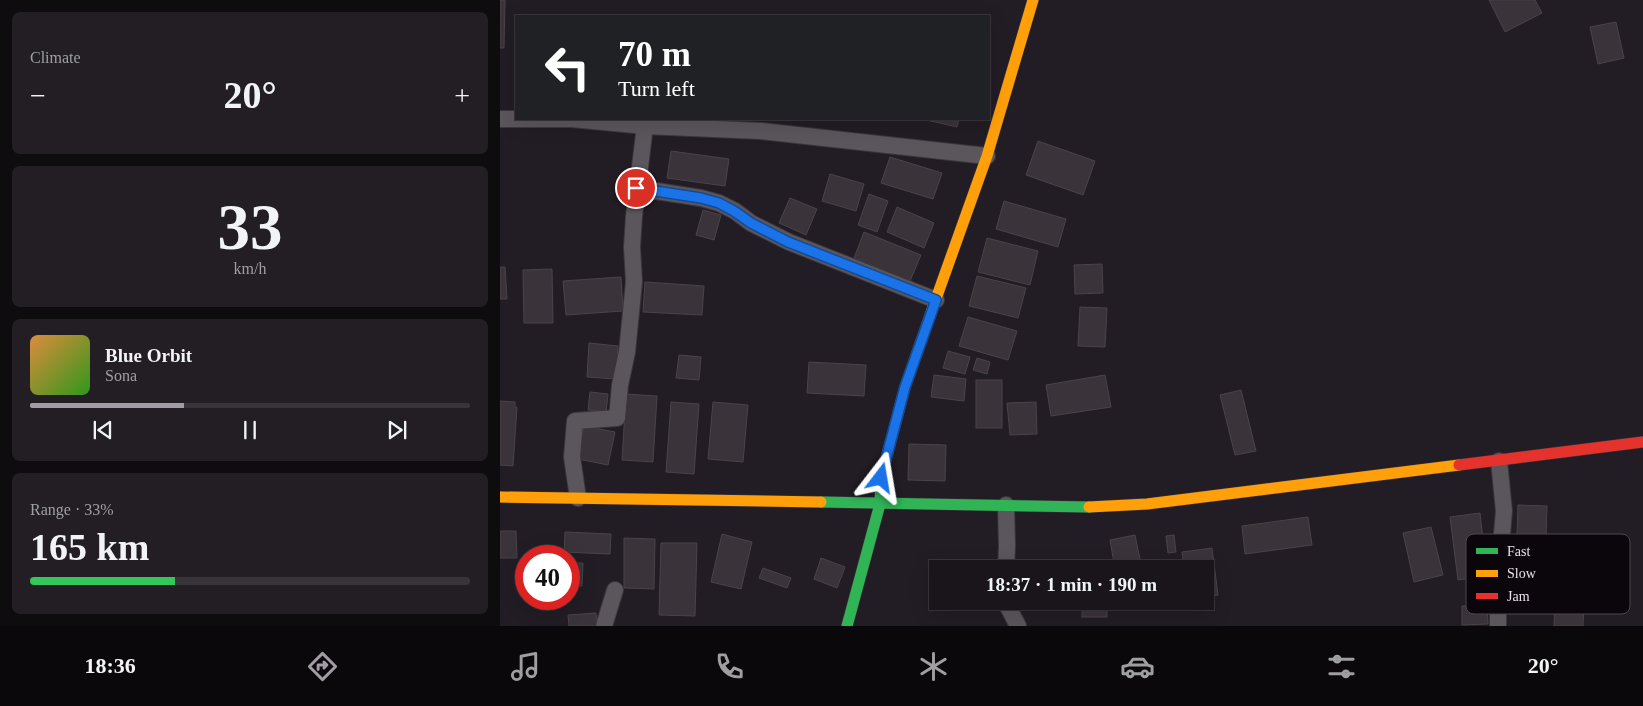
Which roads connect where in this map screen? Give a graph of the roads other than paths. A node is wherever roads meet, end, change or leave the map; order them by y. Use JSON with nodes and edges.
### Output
{"nodes":[{"id":1,"x":1033,"y":0,"type":"edge"},
{"id":2,"x":500,"y":119,"type":"edge"},
{"id":3,"x":515,"y":119,"type":"edge"},
{"id":4,"x":572,"y":120,"type":"edge"},
{"id":5,"x":645,"y":126,"type":"junction"},
{"id":6,"x":987,"y":156,"type":"junction"},
{"id":7,"x":636,"y":188,"type":"junction"},
{"id":8,"x":936,"y":300,"type":"junction"},
{"id":9,"x":1643,"y":442,"type":"edge"},
{"id":10,"x":1499,"y":461,"type":"junction"},
{"id":11,"x":500,"y":497,"type":"edge"},
{"id":12,"x":578,"y":498,"type":"junction"},
{"id":13,"x":880,"y":504,"type":"junction"},
{"id":14,"x":1006,"y":505,"type":"junction"},
{"id":15,"x":1503,"y":534,"type":"edge"},
{"id":16,"x":1006,"y":560,"type":"edge"},
{"id":17,"x":615,"y":590,"type":"dead end"},
{"id":18,"x":1010,"y":610,"type":"edge"},
{"id":19,"x":604,"y":626,"type":"edge"},
{"id":20,"x":847,"y":626,"type":"edge"},
{"id":21,"x":1018,"y":626,"type":"edge"}],
"edges":[{"from":1,"to":6,"type":"main road"},
{"from":2,"to":3,"type":"street"},
{"from":4,"to":5,"type":"street"},
{"from":5,"to":6,"type":"street"},
{"from":5,"to":7,"type":"street"},
{"from":6,"to":8,"type":"main road"},
{"from":7,"to":8,"type":"street"},
{"from":7,"to":12,"type":"street"},
{"from":8,"to":13,"type":"main road"},
{"from":9,"to":10,"type":"main road"},
{"from":10,"to":14,"type":"main road"},
{"from":10,"to":15,"type":"street"},
{"from":11,"to":12,"type":"main road"},
{"from":12,"to":13,"type":"main road"},
{"from":13,"to":14,"type":"main road"},
{"from":13,"to":20,"type":"main road"},
{"from":14,"to":16,"type":"street"},
{"from":17,"to":19,"type":"street"},
{"from":18,"to":21,"type":"street"}]}
